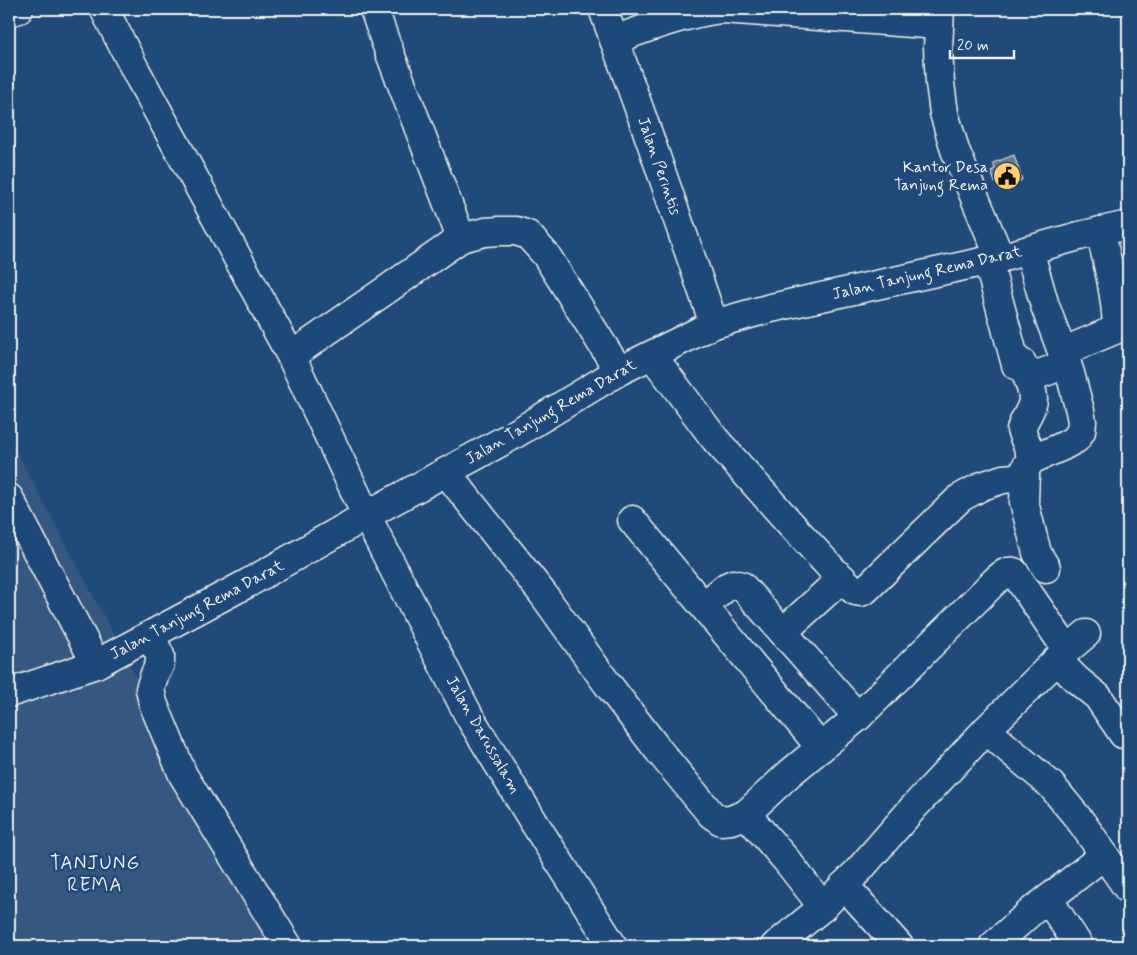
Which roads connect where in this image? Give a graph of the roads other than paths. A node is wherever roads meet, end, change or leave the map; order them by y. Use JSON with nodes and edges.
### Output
{"nodes":[{"id":1,"x":18,"y":9,"type":"edge"},
{"id":2,"x":104,"y":9,"type":"edge"},
{"id":3,"x":374,"y":9,"type":"edge"},
{"id":4,"x":603,"y":9,"type":"edge"},
{"id":5,"x":722,"y":9,"type":"edge"},
{"id":6,"x":9,"y":12,"type":"edge"},
{"id":7,"x":939,"y":17,"type":"edge"},
{"id":8,"x":614,"y":40,"type":"junction"},
{"id":9,"x":1128,"y":225,"type":"edge"},
{"id":10,"x":1100,"y":232,"type":"junction"},
{"id":11,"x":461,"y":238,"type":"junction"},
{"id":12,"x":1029,"y":250,"type":"junction"},
{"id":13,"x":994,"y":260,"type":"junction"},
{"id":14,"x":714,"y":324,"type":"junction"},
{"id":15,"x":652,"y":355,"type":"junction"},
{"id":16,"x":291,"y":356,"type":"junction"},
{"id":17,"x":1064,"y":358,"type":"junction"},
{"id":18,"x":619,"y":371,"type":"junction"},
{"id":19,"x":1013,"y":371,"type":"junction"},
{"id":20,"x":1029,"y":468,"type":"junction"},
{"id":21,"x":446,"y":472,"type":"junction"},
{"id":22,"x":9,"y":498,"type":"edge"},
{"id":23,"x":366,"y":516,"type":"junction"},
{"id":24,"x":632,"y":520,"type":"dead end"},
{"id":25,"x":1046,"y":568,"type":"dead end"},
{"id":26,"x":842,"y":578,"type":"junction"},
{"id":27,"x":704,"y":606,"type":"junction"},
{"id":28,"x":783,"y":632,"type":"junction"},
{"id":29,"x":150,"y":636,"type":"junction"},
{"id":30,"x":1070,"y":648,"type":"junction"},
{"id":31,"x":96,"y":664,"type":"junction"},
{"id":32,"x":9,"y":693,"type":"edge"},
{"id":33,"x":858,"y":717,"type":"junction"},
{"id":34,"x":986,"y":730,"type":"junction"},
{"id":35,"x":1123,"y":734,"type":"dead end"},
{"id":36,"x":821,"y":748,"type":"junction"},
{"id":37,"x":746,"y":814,"type":"junction"},
{"id":38,"x":1104,"y":855,"type":"junction"},
{"id":39,"x":844,"y":885,"type":"junction"},
{"id":40,"x":1128,"y":889,"type":"edge"},
{"id":41,"x":1048,"y":899,"type":"junction"},
{"id":42,"x":823,"y":907,"type":"junction"},
{"id":43,"x":288,"y":946,"type":"edge"},
{"id":44,"x":613,"y":946,"type":"edge"},
{"id":45,"x":775,"y":946,"type":"edge"},
{"id":46,"x":899,"y":946,"type":"edge"},
{"id":47,"x":993,"y":946,"type":"edge"},
{"id":48,"x":1079,"y":946,"type":"edge"}],
"edges":[{"from":1,"to":6,"type":"street"},
{"from":2,"to":16,"type":"street","name":"Jalan Darussalam"},
{"from":3,"to":11,"type":"street"},
{"from":4,"to":8,"type":"street","name":"Jalan Perintis"},
{"from":5,"to":7,"type":"street"},
{"from":5,"to":8,"type":"street"},
{"from":7,"to":13,"type":"street"},
{"from":8,"to":14,"type":"street","name":"Jalan Perintis"},
{"from":9,"to":10,"type":"street","name":"Jalan Tanjung Rema Darat"},
{"from":10,"to":12,"type":"street","name":"Jalan Tanjung Rema Darat"},
{"from":10,"to":17,"type":"street"},
{"from":11,"to":16,"type":"street"},
{"from":11,"to":18,"type":"street"},
{"from":12,"to":13,"type":"street","name":"Jalan Tanjung Rema Darat"},
{"from":12,"to":17,"type":"street"},
{"from":13,"to":14,"type":"street","name":"Jalan Tanjung Rema Darat"},
{"from":13,"to":19,"type":"street"},
{"from":14,"to":15,"type":"street","name":"Jalan Tanjung Rema Darat"},
{"from":15,"to":18,"type":"street","name":"Jalan Tanjung Rema Darat"},
{"from":15,"to":26,"type":"street"},
{"from":16,"to":23,"type":"street","name":"Jalan Darussalam"},
{"from":17,"to":19,"type":"street"},
{"from":17,"to":20,"type":"street"},
{"from":18,"to":21,"type":"street","name":"Jalan Tanjung Rema Darat"},
{"from":19,"to":20,"type":"street"},
{"from":20,"to":25,"type":"street"},
{"from":20,"to":26,"type":"street"},
{"from":21,"to":23,"type":"street","name":"Jalan Tanjung Rema Darat"},
{"from":21,"to":37,"type":"street"},
{"from":22,"to":31,"type":"street"},
{"from":23,"to":29,"type":"street","name":"Jalan Tanjung Rema Darat"},
{"from":23,"to":44,"type":"street","name":"Jalan Darussalam"},
{"from":24,"to":27,"type":"street"},
{"from":26,"to":28,"type":"street"},
{"from":27,"to":28,"type":"street"},
{"from":27,"to":36,"type":"street"},
{"from":28,"to":33,"type":"street"},
{"from":29,"to":31,"type":"street","name":"Jalan Tanjung Rema Darat"},
{"from":29,"to":43,"type":"street"},
{"from":30,"to":33,"type":"street"},
{"from":30,"to":34,"type":"street"},
{"from":30,"to":35,"type":"street"},
{"from":31,"to":32,"type":"street","name":"Jalan Tanjung Rema Darat"},
{"from":33,"to":36,"type":"street"},
{"from":34,"to":38,"type":"street"},
{"from":34,"to":39,"type":"street"},
{"from":36,"to":37,"type":"street"},
{"from":37,"to":42,"type":"street"},
{"from":38,"to":40,"type":"street"},
{"from":38,"to":41,"type":"street"},
{"from":39,"to":42,"type":"street"},
{"from":39,"to":46,"type":"street"},
{"from":41,"to":47,"type":"street"},
{"from":41,"to":48,"type":"street"},
{"from":42,"to":45,"type":"street"}]}
